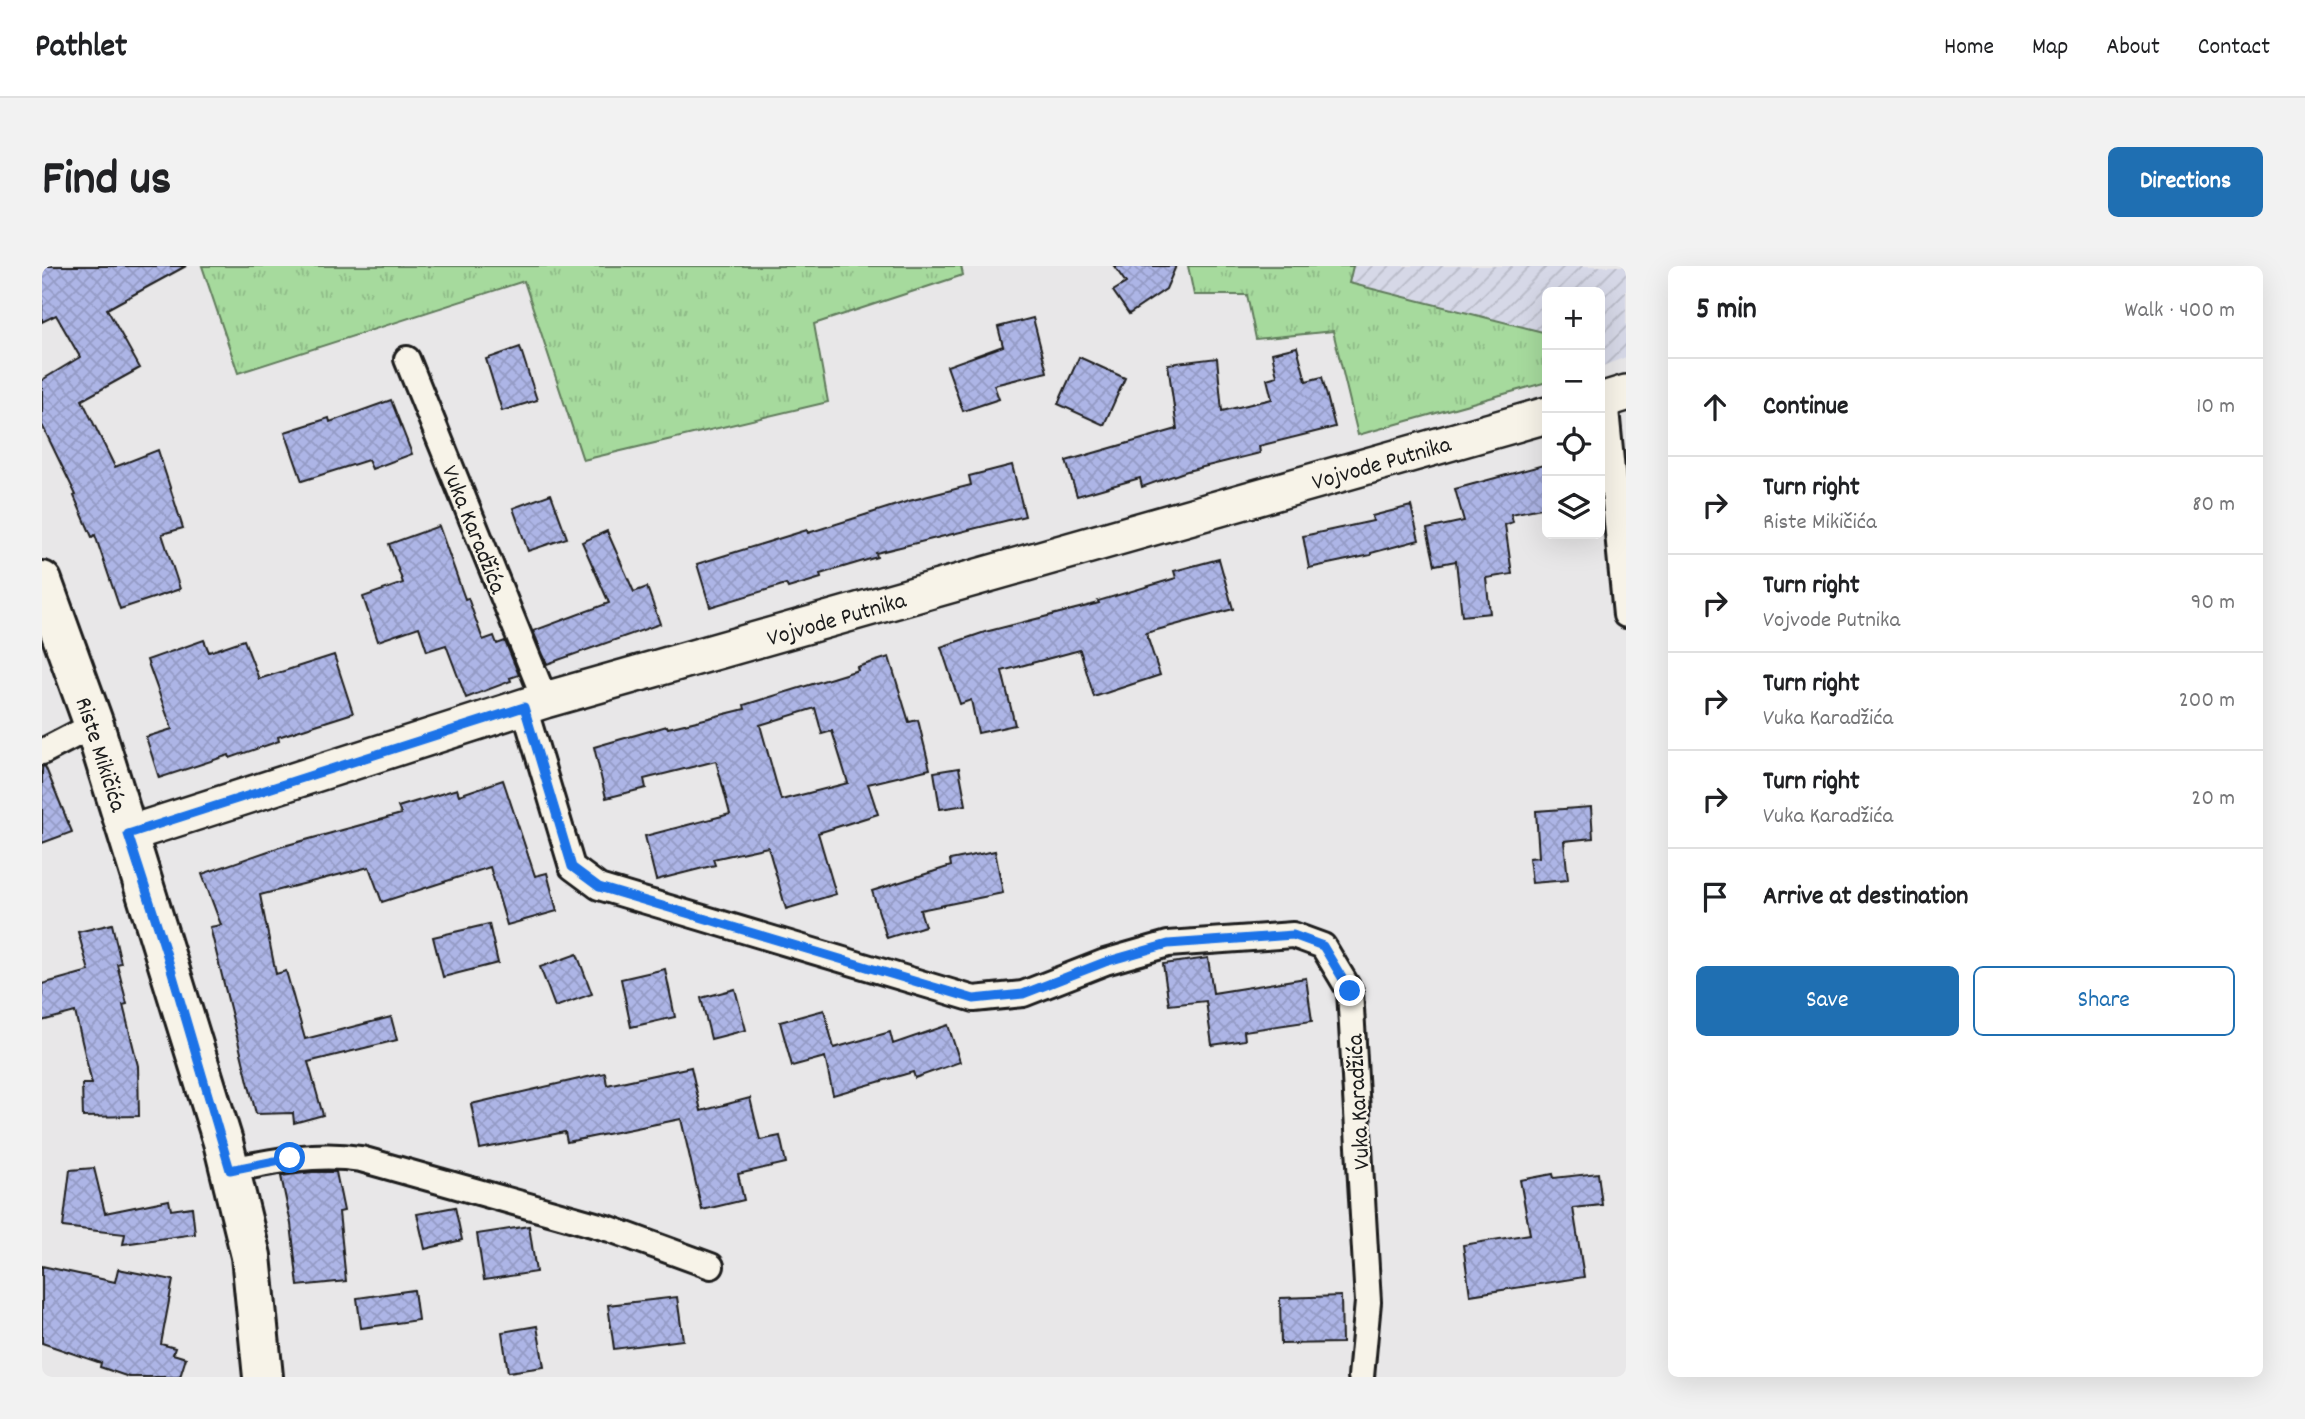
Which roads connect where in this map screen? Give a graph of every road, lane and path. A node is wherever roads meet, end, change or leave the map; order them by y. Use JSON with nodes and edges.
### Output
{"nodes":[{"id":1,"x":407,"y":359,"type":"dead end"},
{"id":2,"x":1610,"y":397,"type":"edge"},
{"id":3,"x":1542,"y":416,"type":"edge"},
{"id":4,"x":42,"y":581,"type":"edge"},
{"id":5,"x":1626,"y":615,"type":"edge"},
{"id":6,"x":534,"y":703,"type":"junction"},
{"id":7,"x":94,"y":725,"type":"junction"},
{"id":8,"x":42,"y":752,"type":"edge"},
{"id":9,"x":128,"y":834,"type":"junction"},
{"id":10,"x":230,"y":1170,"type":"junction"},
{"id":11,"x":711,"y":1266,"type":"dead end"},
{"id":12,"x":263,"y":1377,"type":"edge"},
{"id":13,"x":1361,"y":1377,"type":"edge"}],
"edges":[{"from":1,"to":6,"type":"street","name":"Vuka Karadžića"},
{"from":2,"to":5,"type":"street"},
{"from":3,"to":6,"type":"street","name":"Vojvode Putnika"},
{"from":4,"to":7,"type":"main road","name":"Riste Mikičića"},
{"from":6,"to":9,"type":"street","name":"Vojvode Putnika"},
{"from":6,"to":13,"type":"street","name":"Vuka Karadžića"},
{"from":7,"to":8,"type":"street"},
{"from":7,"to":9,"type":"main road","name":"Riste Mikičića"},
{"from":9,"to":10,"type":"main road","name":"Riste Mikičića"},
{"from":10,"to":11,"type":"street"},
{"from":10,"to":12,"type":"main road","name":"Riste Mikičića"}]}
